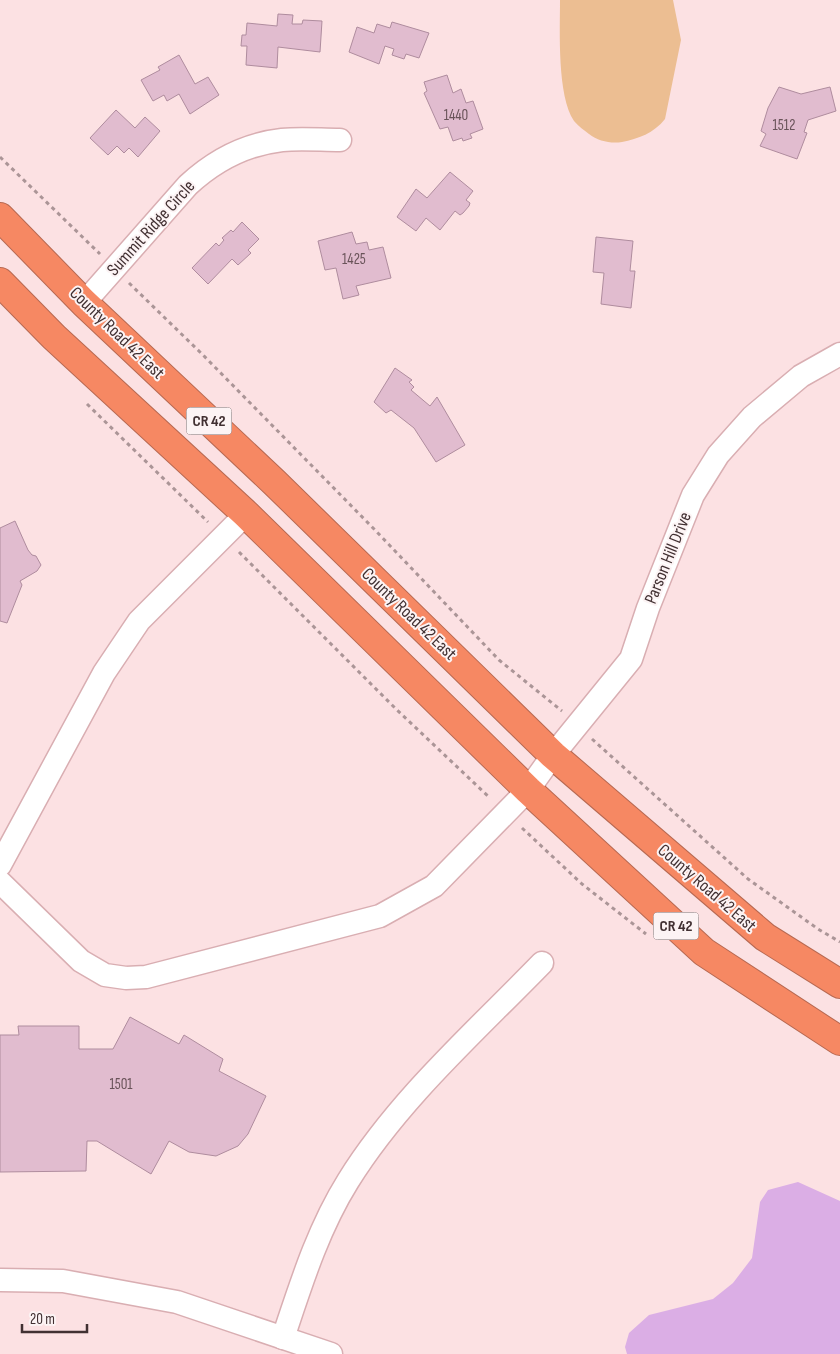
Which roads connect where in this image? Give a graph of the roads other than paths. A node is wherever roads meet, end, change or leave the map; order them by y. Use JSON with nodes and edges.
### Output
{"nodes":[{"id":1,"x":340,"y":140,"type":"dead end"},
{"id":2,"x":0,"y":217,"type":"edge"},
{"id":3,"x":0,"y":282,"type":"edge"},
{"id":4,"x":84,"y":303,"type":"junction"},
{"id":5,"x":840,"y":354,"type":"edge"},
{"id":6,"x":246,"y":514,"type":"junction"},
{"id":7,"x":553,"y":755,"type":"junction"},
{"id":8,"x":528,"y":790,"type":"junction"},
{"id":9,"x":0,"y":865,"type":"edge"},
{"id":10,"x":0,"y":882,"type":"edge"},
{"id":11,"x":542,"y":963,"type":"dead end"},
{"id":12,"x":840,"y":984,"type":"edge"},
{"id":13,"x":840,"y":1041,"type":"edge"},
{"id":14,"x":0,"y":1280,"type":"edge"},
{"id":15,"x":283,"y":1338,"type":"junction"},
{"id":16,"x":331,"y":1354,"type":"edge"}],
"edges":[{"from":1,"to":4,"type":"street","name":"Summit Ridge Circle"},
{"from":2,"to":4,"type":"highway","name":"County Road 42 East","number":"CR 42"},
{"from":3,"to":6,"type":"highway","number":"CR 42"},
{"from":4,"to":7,"type":"highway","name":"County Road 42 East","number":"CR 42"},
{"from":5,"to":7,"type":"street","name":"Parson Hill Drive"},
{"from":6,"to":8,"type":"highway","number":"CR 42"},
{"from":6,"to":9,"type":"street"},
{"from":7,"to":8,"type":"street","name":"Parson Hill Drive"},
{"from":7,"to":12,"type":"highway","name":"County Road 42 East","number":"CR 42"},
{"from":8,"to":10,"type":"street","name":"Parson Hill Drive"},
{"from":8,"to":13,"type":"highway","number":"CR 42"},
{"from":11,"to":15,"type":"street"},
{"from":14,"to":15,"type":"street"},
{"from":15,"to":16,"type":"street"}]}
